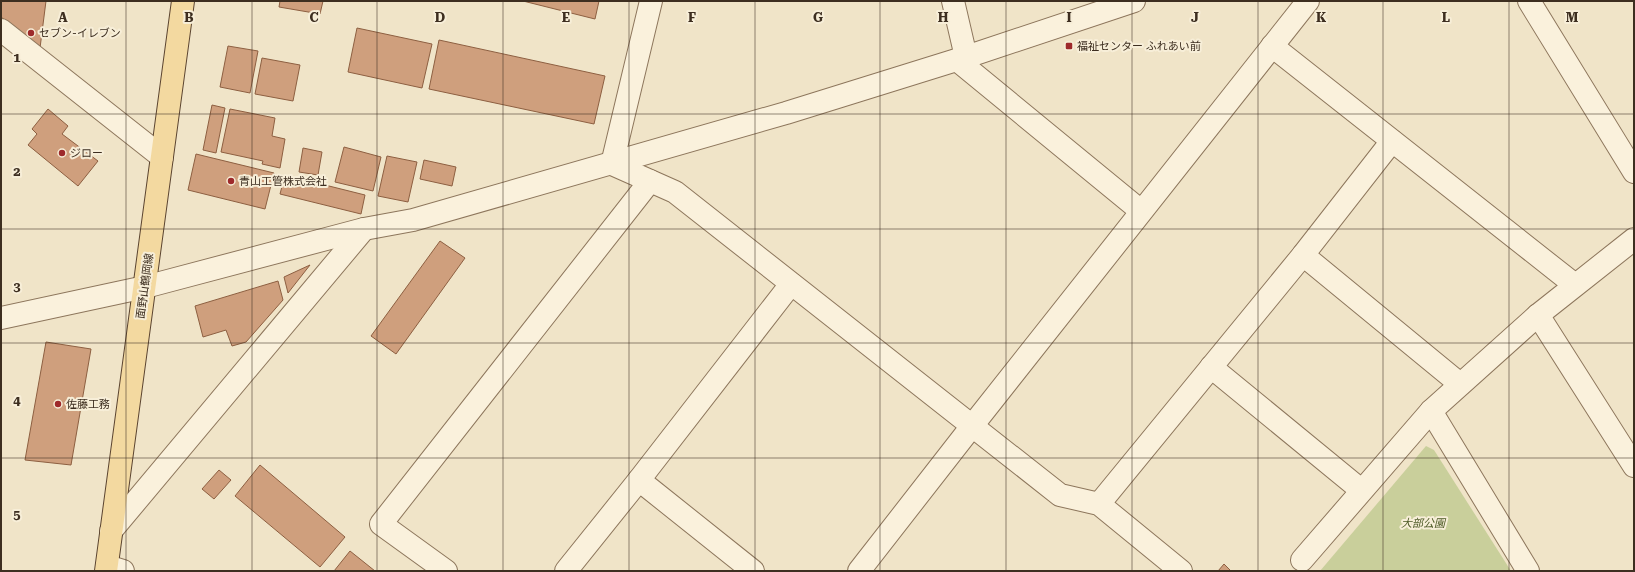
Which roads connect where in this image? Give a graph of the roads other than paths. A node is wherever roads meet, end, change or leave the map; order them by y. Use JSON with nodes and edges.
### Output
{"nodes":[{"id":1,"x":183,"y":1,"type":"edge"},
{"id":2,"x":651,"y":1,"type":"edge"},
{"id":3,"x":953,"y":1,"type":"edge"},
{"id":4,"x":1134,"y":1,"type":"edge"},
{"id":5,"x":1308,"y":1,"type":"edge"},
{"id":6,"x":1529,"y":1,"type":"edge"},
{"id":7,"x":1,"y":30,"type":"edge"},
{"id":8,"x":1272,"y":46,"type":"junction"},
{"id":9,"x":961,"y":58,"type":"junction"},
{"id":10,"x":1392,"y":141,"type":"junction"},
{"id":11,"x":162,"y":157,"type":"junction"},
{"id":12,"x":612,"y":164,"type":"junction"},
{"id":13,"x":1634,"y":172,"type":"edge"},
{"id":14,"x":650,"y":181,"type":"junction"},
{"id":15,"x":1141,"y":211,"type":"junction"},
{"id":16,"x":364,"y":229,"type":"junction"},
{"id":17,"x":1634,"y":239,"type":"edge"},
{"id":18,"x":1303,"y":255,"type":"junction"},
{"id":19,"x":791,"y":284,"type":"junction"},
{"id":20,"x":1575,"y":285,"type":"junction"},
{"id":21,"x":145,"y":287,"type":"junction"},
{"id":22,"x":1538,"y":315,"type":"junction"},
{"id":23,"x":1,"y":318,"type":"edge"},
{"id":24,"x":1211,"y":367,"type":"junction"},
{"id":25,"x":1460,"y":384,"type":"junction"},
{"id":26,"x":1431,"y":411,"type":"junction"},
{"id":27,"x":972,"y":426,"type":"junction"},
{"id":28,"x":1634,"y":466,"type":"edge"},
{"id":29,"x":639,"y":480,"type":"junction"},
{"id":30,"x":1362,"y":490,"type":"junction"},
{"id":31,"x":1099,"y":504,"type":"junction"},
{"id":32,"x":111,"y":532,"type":"junction"},
{"id":33,"x":1302,"y":560,"type":"dead end"},
{"id":34,"x":112,"y":569,"type":"edge"},
{"id":35,"x":446,"y":571,"type":"edge"},
{"id":36,"x":566,"y":571,"type":"edge"},
{"id":37,"x":753,"y":571,"type":"edge"},
{"id":38,"x":859,"y":571,"type":"edge"},
{"id":39,"x":1182,"y":571,"type":"edge"},
{"id":40,"x":1528,"y":571,"type":"edge"}],
"edges":[{"from":1,"to":11,"type":"main road","name":"面野山鶴岡線"},
{"from":2,"to":12,"type":"street"},
{"from":3,"to":9,"type":"street"},
{"from":4,"to":9,"type":"street"},
{"from":5,"to":8,"type":"street"},
{"from":6,"to":13,"type":"street"},
{"from":7,"to":11,"type":"street"},
{"from":8,"to":10,"type":"street"},
{"from":8,"to":15,"type":"street"},
{"from":9,"to":12,"type":"street"},
{"from":9,"to":15,"type":"street"},
{"from":10,"to":18,"type":"street"},
{"from":10,"to":20,"type":"street"},
{"from":11,"to":21,"type":"main road","name":"面野山鶴岡線"},
{"from":12,"to":14,"type":"street"},
{"from":12,"to":16,"type":"street"},
{"from":14,"to":19,"type":"street"},
{"from":14,"to":35,"type":"street"},
{"from":15,"to":27,"type":"street"},
{"from":16,"to":21,"type":"street"},
{"from":16,"to":32,"type":"street"},
{"from":17,"to":20,"type":"street"},
{"from":18,"to":24,"type":"street"},
{"from":18,"to":25,"type":"street"},
{"from":19,"to":27,"type":"street"},
{"from":19,"to":29,"type":"street"},
{"from":20,"to":22,"type":"street"},
{"from":21,"to":23,"type":"street"},
{"from":21,"to":32,"type":"main road","name":"面野山鶴岡線"},
{"from":22,"to":25,"type":"street"},
{"from":22,"to":28,"type":"street"},
{"from":24,"to":30,"type":"street"},
{"from":24,"to":31,"type":"street"},
{"from":25,"to":26,"type":"street"},
{"from":26,"to":30,"type":"street"},
{"from":26,"to":40,"type":"street"},
{"from":27,"to":31,"type":"street"},
{"from":27,"to":38,"type":"street"},
{"from":29,"to":36,"type":"street"},
{"from":29,"to":37,"type":"street"},
{"from":30,"to":33,"type":"street"},
{"from":31,"to":39,"type":"street"},
{"from":32,"to":34,"type":"main road","name":"面野山鶴岡線"}]}
